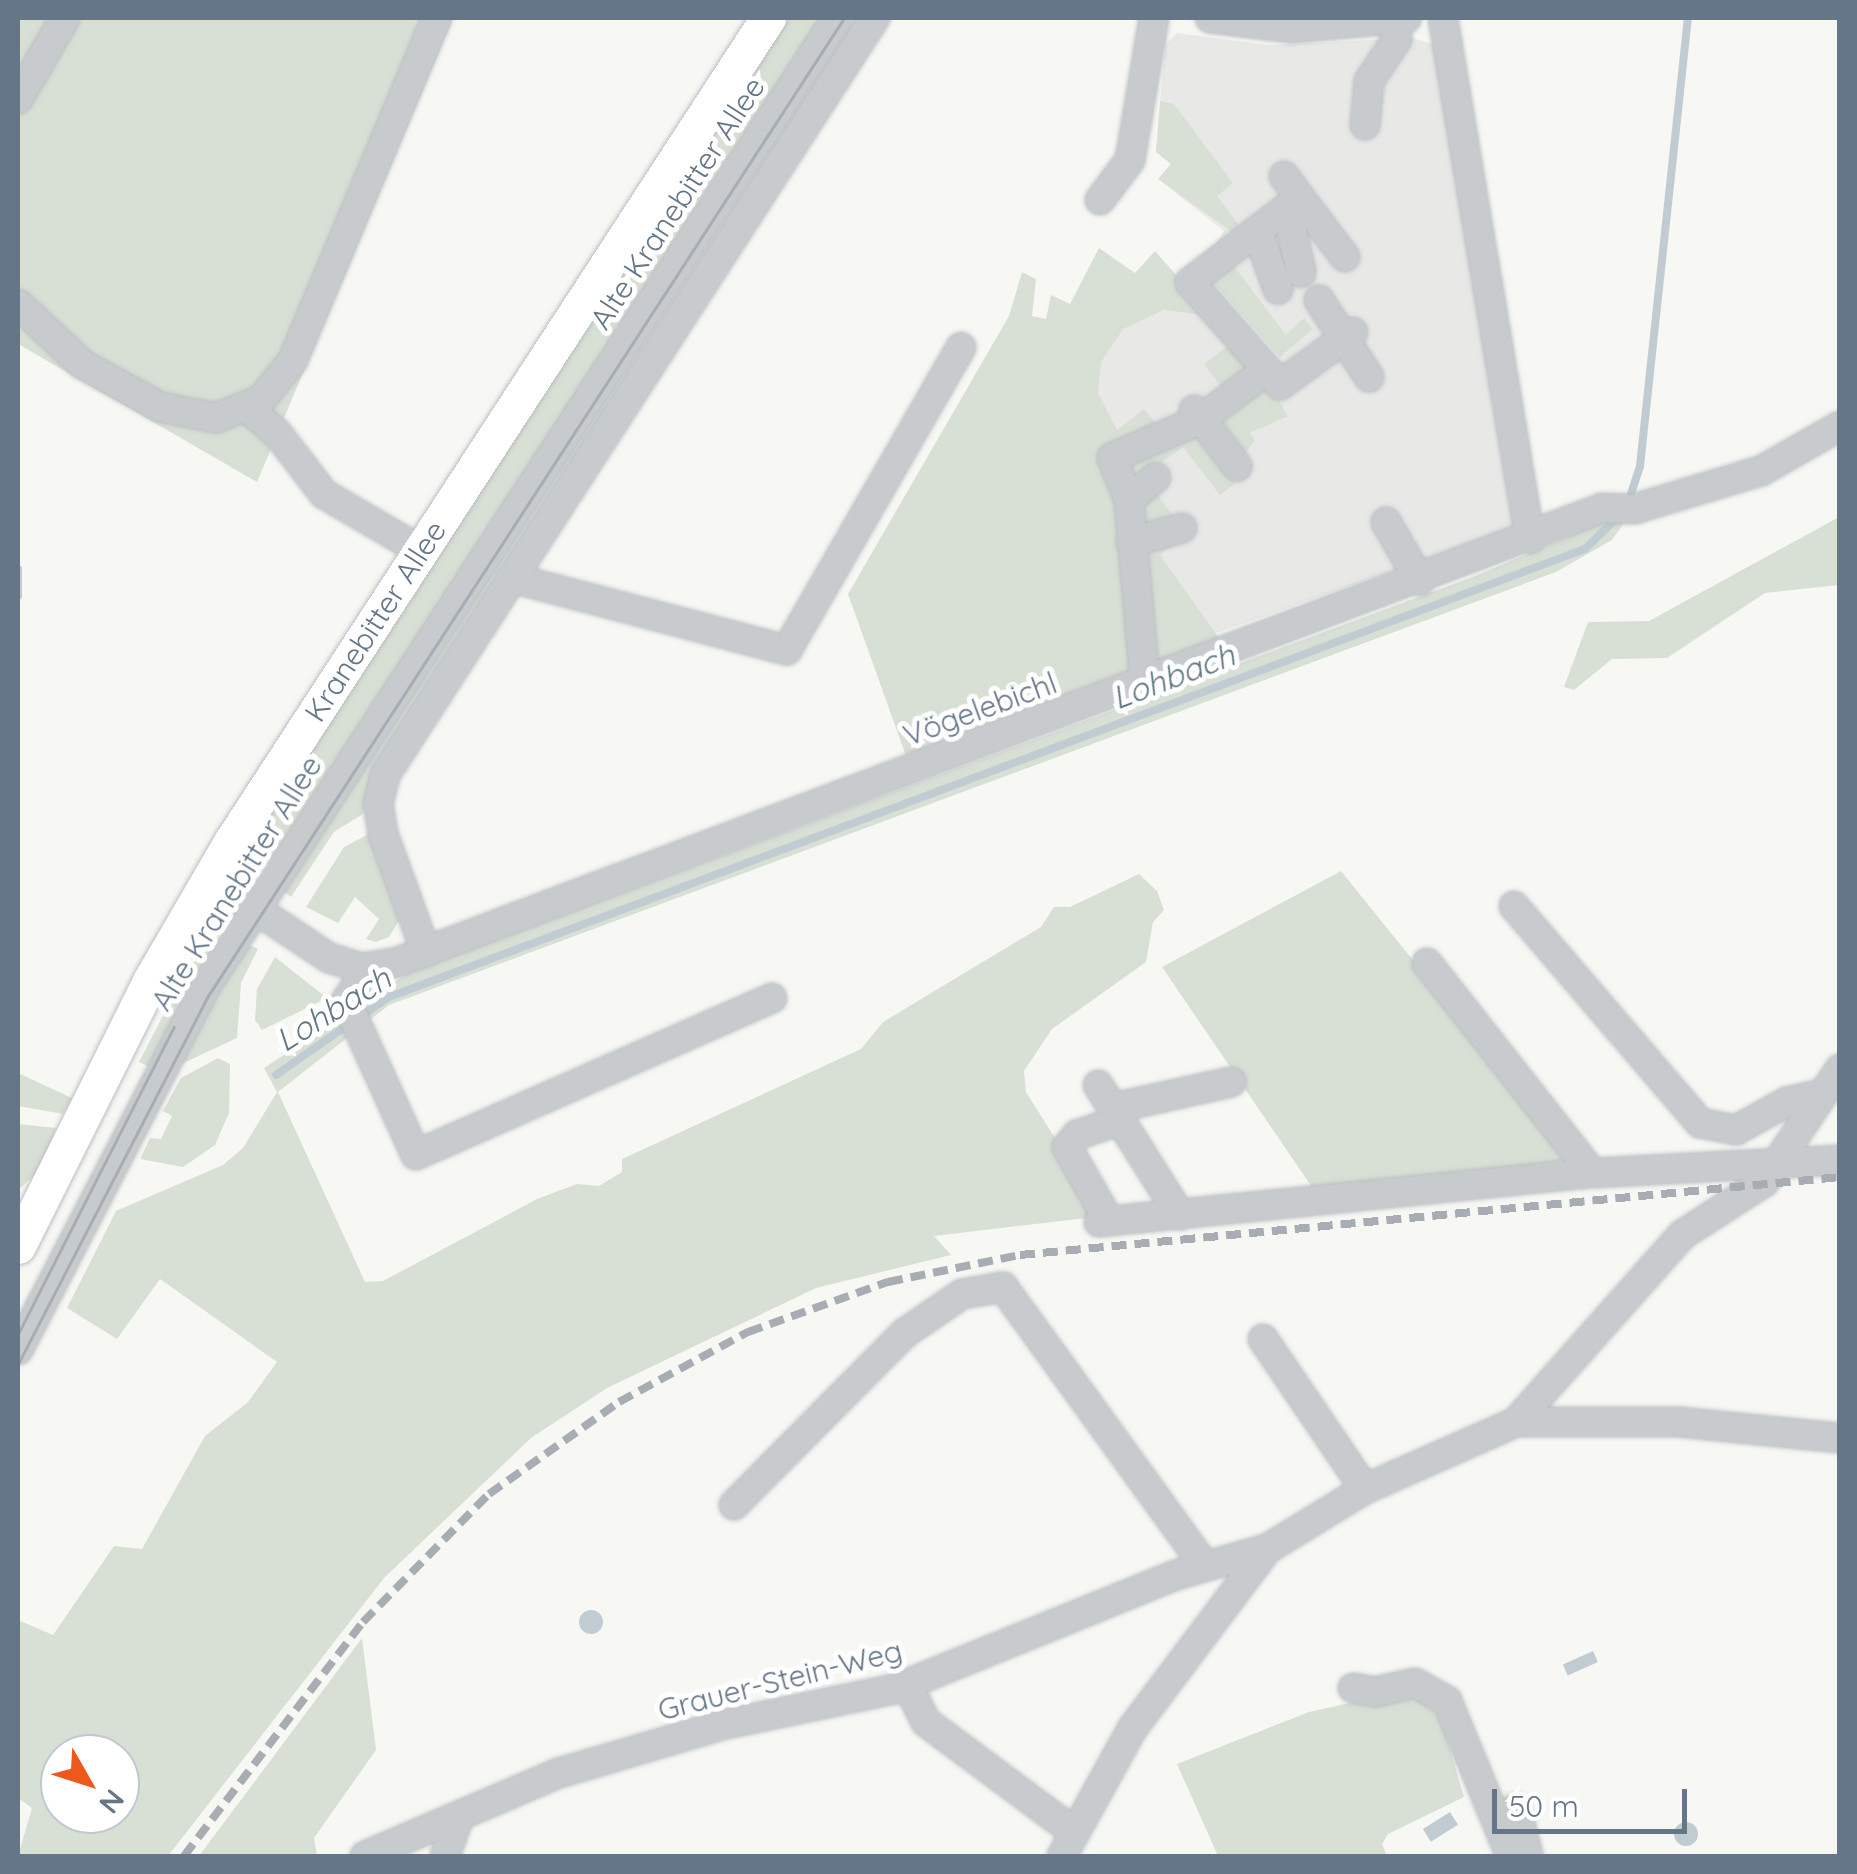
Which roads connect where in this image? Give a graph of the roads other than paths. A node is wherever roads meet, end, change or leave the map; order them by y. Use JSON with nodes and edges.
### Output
{"nodes":[{"id":1,"x":66,"y":18,"type":"edge"},
{"id":2,"x":437,"y":18,"type":"edge"},
{"id":3,"x":768,"y":18,"type":"edge"},
{"id":4,"x":837,"y":18,"type":"edge"},
{"id":5,"x":875,"y":18,"type":"edge"},
{"id":6,"x":1154,"y":18,"type":"edge"},
{"id":7,"x":1210,"y":18,"type":"edge"},
{"id":8,"x":1402,"y":18,"type":"edge"},
{"id":9,"x":1442,"y":18,"type":"edge"},
{"id":10,"x":18,"y":99,"type":"edge"},
{"id":11,"x":1364,"y":125,"type":"dead end"},
{"id":12,"x":1290,"y":194,"type":"junction"},
{"id":13,"x":1100,"y":200,"type":"dead end"},
{"id":14,"x":1257,"y":232,"type":"junction"},
{"id":15,"x":1345,"y":257,"type":"dead end"},
{"id":16,"x":1301,"y":272,"type":"dead end"},
{"id":17,"x":1278,"y":288,"type":"dead end"},
{"id":18,"x":1319,"y":300,"type":"dead end"},
{"id":19,"x":18,"y":304,"type":"edge"},
{"id":20,"x":1347,"y":337,"type":"junction"},
{"id":21,"x":960,"y":348,"type":"dead end"},
{"id":22,"x":1267,"y":370,"type":"junction"},
{"id":23,"x":1369,"y":377,"type":"dead end"},
{"id":24,"x":247,"y":408,"type":"junction"},
{"id":25,"x":1207,"y":418,"type":"junction"},
{"id":26,"x":1840,"y":426,"type":"edge"},
{"id":27,"x":1238,"y":466,"type":"dead end"},
{"id":28,"x":1156,"y":477,"type":"dead end"},
{"id":29,"x":1128,"y":500,"type":"junction"},
{"id":30,"x":1386,"y":522,"type":"dead end"},
{"id":31,"x":1182,"y":528,"type":"dead end"},
{"id":32,"x":1530,"y":540,"type":"junction"},
{"id":33,"x":1131,"y":542,"type":"junction"},
{"id":34,"x":420,"y":550,"type":"junction"},
{"id":35,"x":512,"y":578,"type":"junction"},
{"id":36,"x":1420,"y":580,"type":"junction"},
{"id":37,"x":1146,"y":682,"type":"junction"},
{"id":38,"x":209,"y":878,"type":"junction"},
{"id":39,"x":1514,"y":906,"type":"dead end"},
{"id":40,"x":255,"y":909,"type":"junction"},
{"id":41,"x":426,"y":952,"type":"junction"},
{"id":42,"x":1426,"y":963,"type":"dead end"},
{"id":43,"x":369,"y":967,"type":"junction"},
{"id":44,"x":772,"y":998,"type":"dead end"},
{"id":45,"x":1840,"y":1069,"type":"edge"},
{"id":46,"x":1232,"y":1082,"type":"dead end"},
{"id":47,"x":1822,"y":1094,"type":"junction"},
{"id":48,"x":1110,"y":1105,"type":"junction"},
{"id":49,"x":1840,"y":1160,"type":"edge"},
{"id":50,"x":1779,"y":1162,"type":"junction"},
{"id":51,"x":1592,"y":1173,"type":"junction"},
{"id":52,"x":1180,"y":1216,"type":"junction"},
{"id":53,"x":19,"y":1239,"type":"edge"},
{"id":54,"x":1263,"y":1339,"type":"dead end"},
{"id":55,"x":18,"y":1350,"type":"edge"},
{"id":56,"x":1516,"y":1422,"type":"junction"},
{"id":57,"x":1840,"y":1438,"type":"edge"},
{"id":58,"x":1365,"y":1489,"type":"junction"},
{"id":59,"x":734,"y":1505,"type":"dead end"},
{"id":60,"x":1267,"y":1548,"type":"junction"},
{"id":61,"x":1204,"y":1566,"type":"junction"},
{"id":62,"x":907,"y":1684,"type":"junction"},
{"id":63,"x":1354,"y":1688,"type":"dead end"},
{"id":64,"x":1516,"y":1808,"type":"dead end"},
{"id":65,"x":459,"y":1817,"type":"junction"},
{"id":66,"x":1068,"y":1844,"type":"edge"},
{"id":67,"x":365,"y":1856,"type":"edge"},
{"id":68,"x":446,"y":1856,"type":"edge"},
{"id":69,"x":1511,"y":1856,"type":"edge"},
{"id":70,"x":1529,"y":1856,"type":"edge"}],
"edges":[{"from":1,"to":10,"type":"street"},
{"from":2,"to":24,"type":"street"},
{"from":3,"to":34,"type":"main road","name":"Kranebitter Allee"},
{"from":4,"to":40,"type":"street","name":"Alte Kranebitter Allee"},
{"from":5,"to":35,"type":"street"},
{"from":6,"to":13,"type":"street"},
{"from":7,"to":8,"type":"street"},
{"from":8,"to":11,"type":"street"},
{"from":9,"to":32,"type":"street"},
{"from":12,"to":14,"type":"street"},
{"from":12,"to":15,"type":"street"},
{"from":12,"to":16,"type":"street"},
{"from":14,"to":17,"type":"street"},
{"from":14,"to":22,"type":"street"},
{"from":18,"to":20,"type":"street"},
{"from":19,"to":24,"type":"street"},
{"from":20,"to":22,"type":"street"},
{"from":20,"to":23,"type":"street"},
{"from":21,"to":35,"type":"street"},
{"from":22,"to":25,"type":"street"},
{"from":24,"to":34,"type":"street"},
{"from":25,"to":27,"type":"street"},
{"from":25,"to":29,"type":"street"},
{"from":26,"to":32,"type":"street","name":"Vögelebichl"},
{"from":28,"to":29,"type":"street"},
{"from":29,"to":33,"type":"street"},
{"from":30,"to":36,"type":"street"},
{"from":31,"to":33,"type":"street"},
{"from":32,"to":36,"type":"street","name":"Vögelebichl"},
{"from":33,"to":37,"type":"street"},
{"from":34,"to":38,"type":"main road","name":"Kranebitter Allee"},
{"from":35,"to":41,"type":"street"},
{"from":36,"to":37,"type":"street","name":"Vögelebichl"},
{"from":37,"to":41,"type":"street","name":"Vögelebichl"},
{"from":38,"to":40,"type":"street"},
{"from":38,"to":53,"type":"main road","name":"Kranebitter Allee"},
{"from":39,"to":47,"type":"street"},
{"from":40,"to":43,"type":"street"},
{"from":40,"to":55,"type":"street","name":"Alte Kranebitter Allee"},
{"from":41,"to":43,"type":"street","name":"Vögelebichl"},
{"from":42,"to":51,"type":"street"},
{"from":43,"to":44,"type":"street"},
{"from":45,"to":47,"type":"street"},
{"from":46,"to":48,"type":"street"},
{"from":47,"to":50,"type":"street"},
{"from":48,"to":52,"type":"street"},
{"from":48,"to":52,"type":"street"},
{"from":49,"to":50,"type":"street"},
{"from":50,"to":51,"type":"street"},
{"from":50,"to":56,"type":"street"},
{"from":51,"to":52,"type":"street"},
{"from":54,"to":58,"type":"street"},
{"from":56,"to":57,"type":"street"},
{"from":56,"to":58,"type":"street"},
{"from":58,"to":60,"type":"street"},
{"from":59,"to":61,"type":"street"},
{"from":60,"to":61,"type":"street","name":"Grauer-Stein-Weg"},
{"from":60,"to":66,"type":"street"},
{"from":61,"to":62,"type":"street","name":"Grauer-Stein-Weg"},
{"from":62,"to":65,"type":"street","name":"Grauer-Stein-Weg"},
{"from":62,"to":66,"type":"street"},
{"from":63,"to":69,"type":"street"},
{"from":64,"to":70,"type":"street"},
{"from":65,"to":67,"type":"street","name":"Grauer-Stein-Weg"},
{"from":65,"to":68,"type":"street"}]}
